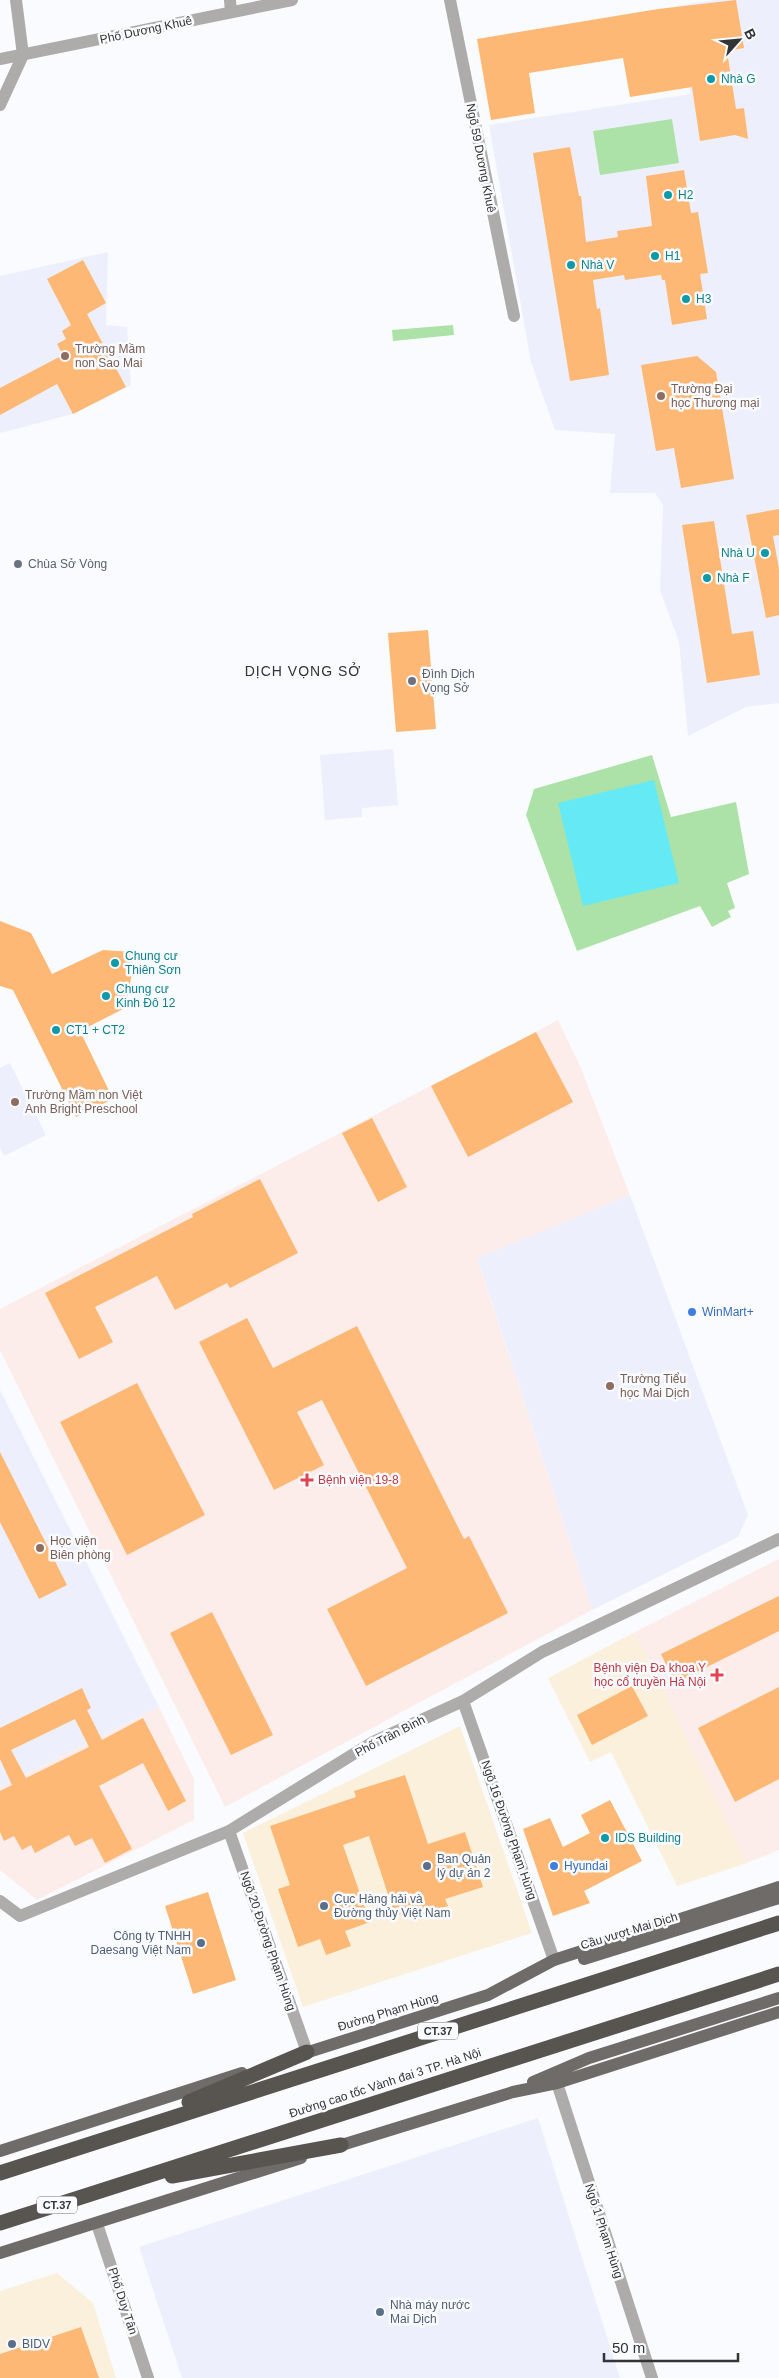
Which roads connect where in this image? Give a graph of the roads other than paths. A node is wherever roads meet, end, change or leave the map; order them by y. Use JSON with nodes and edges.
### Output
{"nodes":[{"id":1,"x":16,"y":0,"type":"edge"},
{"id":2,"x":292,"y":0,"type":"edge"},
{"id":3,"x":450,"y":0,"type":"edge"},
{"id":4,"x":231,"y":6,"type":"edge"},
{"id":5,"x":23,"y":55,"type":"junction"},
{"id":6,"x":0,"y":58,"type":"edge"},
{"id":7,"x":0,"y":105,"type":"edge"},
{"id":8,"x":514,"y":316,"type":"dead end"},
{"id":9,"x":779,"y":1539,"type":"edge"},
{"id":10,"x":463,"y":1701,"type":"junction"},
{"id":11,"x":229,"y":1831,"type":"junction"},
{"id":12,"x":779,"y":1887,"type":"edge"},
{"id":13,"x":779,"y":1898,"type":"edge"},
{"id":14,"x":0,"y":1901,"type":"edge"},
{"id":15,"x":779,"y":1923,"type":"edge"},
{"id":16,"x":554,"y":1960,"type":"junction"},
{"id":17,"x":779,"y":1974,"type":"edge"},
{"id":18,"x":488,"y":1995,"type":"junction"},
{"id":19,"x":779,"y":1998,"type":"edge"},
{"id":20,"x":779,"y":2012,"type":"edge"},
{"id":21,"x":307,"y":2052,"type":"junction"},
{"id":22,"x":557,"y":2083,"type":"junction"},
{"id":23,"x":513,"y":2092,"type":"junction"},
{"id":24,"x":98,"y":2141,"type":"junction"},
{"id":25,"x":341,"y":2145,"type":"junction"},
{"id":26,"x":0,"y":2151,"type":"edge"},
{"id":27,"x":0,"y":2172,"type":"edge"},
{"id":28,"x":114,"y":2187,"type":"junction"},
{"id":29,"x":0,"y":2223,"type":"edge"},
{"id":30,"x":97,"y":2224,"type":"junction"},
{"id":31,"x":0,"y":2253,"type":"edge"},
{"id":32,"x":148,"y":2378,"type":"edge"},
{"id":33,"x":652,"y":2378,"type":"edge"}],
"edges":[{"from":1,"to":5,"type":"street"},
{"from":2,"to":4,"type":"street","name":"Phố Dương Khuê"},
{"from":3,"to":8,"type":"street","name":"Ngõ 59 Dương Khuê"},
{"from":4,"to":5,"type":"street","name":"Phố Dương Khuê"},
{"from":5,"to":6,"type":"street","name":"Phố Dương Khuê"},
{"from":5,"to":7,"type":"street"},
{"from":9,"to":10,"type":"street","name":"Phố Trần Bình"},
{"from":10,"to":11,"type":"street","name":"Phố Trần Bình"},
{"from":10,"to":16,"type":"street","name":"Ngõ 16 Đường Phạm Hùng"},
{"from":11,"to":14,"type":"street","name":"Phố Trần Bình"},
{"from":11,"to":21,"type":"street","name":"Ngõ 20 Đường Phạm Hùng"},
{"from":12,"to":16,"type":"main road","name":"Đường Phạm Hùng"},
{"from":13,"to":18,"type":"main road","name":"Cầu vượt Mai Dịch"},
{"from":15,"to":24,"type":"highway","number":"CT.37"},
{"from":16,"to":18,"type":"main road","name":"Đường Phạm Hùng"},
{"from":17,"to":28,"type":"highway","name":"Đường cao tốc Vành đai 3 TP. Hà Nội","number":"CT.37"},
{"from":18,"to":21,"type":"main road","name":"Đường Phạm Hùng"},
{"from":19,"to":23,"type":"main road"},
{"from":20,"to":22,"type":"main road"},
{"from":21,"to":24,"type":"highway"},
{"from":21,"to":26,"type":"main road","name":"Đường Phạm Hùng"},
{"from":22,"to":23,"type":"main road"},
{"from":22,"to":33,"type":"street","name":"Ngõ 1 Phạm Hùng"},
{"from":23,"to":25,"type":"main road"},
{"from":24,"to":27,"type":"highway","number":"CT.37"},
{"from":25,"to":28,"type":"highway"},
{"from":25,"to":30,"type":"main road"},
{"from":28,"to":29,"type":"highway","name":"Đường cao tốc Vành đai 3 TP. Hà Nội","number":"CT.37"},
{"from":30,"to":31,"type":"main road"},
{"from":30,"to":32,"type":"street","name":"Phố Duy Tân"}]}
